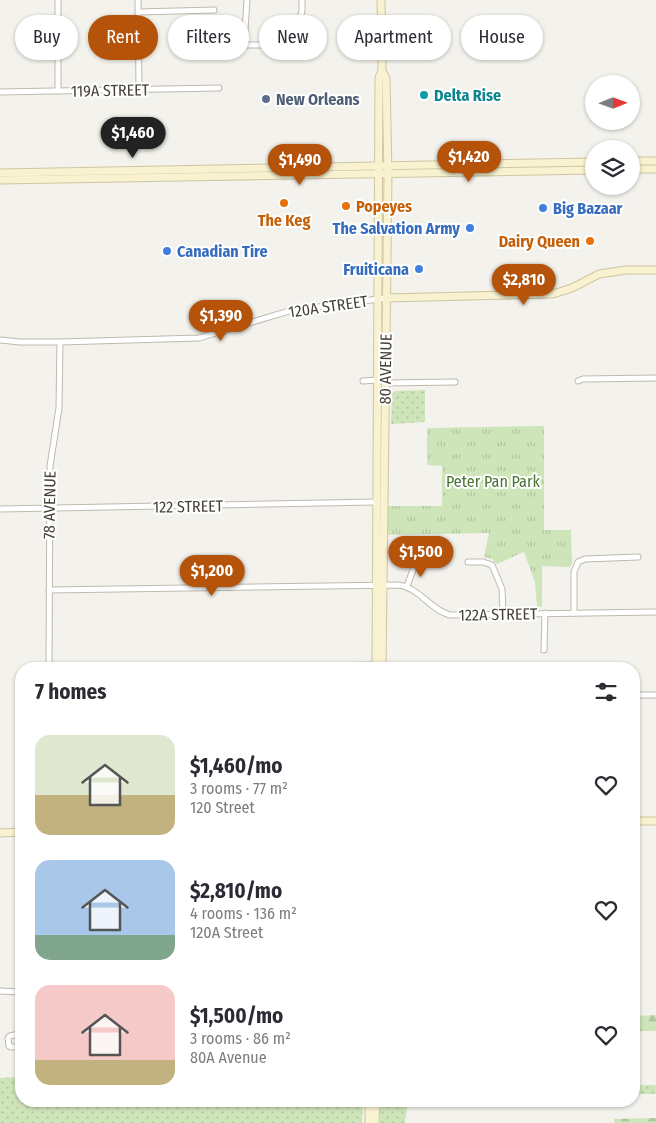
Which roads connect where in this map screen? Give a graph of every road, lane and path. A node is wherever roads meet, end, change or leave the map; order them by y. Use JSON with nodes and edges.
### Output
{"nodes":[{"id":1,"x":58,"y":0,"type":"edge"},
{"id":2,"x":138,"y":0,"type":"edge"},
{"id":3,"x":247,"y":0,"type":"edge"},
{"id":4,"x":302,"y":0,"type":"edge"},
{"id":5,"x":381,"y":0,"type":"edge"},
{"id":6,"x":214,"y":10,"type":"dead end"},
{"id":7,"x":138,"y":12,"type":"junction"},
{"id":8,"x":382,"y":71,"type":"junction"},
{"id":9,"x":219,"y":88,"type":"dead end"},
{"id":10,"x":139,"y":89,"type":"junction"},
{"id":11,"x":58,"y":91,"type":"junction"},
{"id":12,"x":0,"y":92,"type":"edge"},
{"id":13,"x":640,"y":161,"type":"edge"},
{"id":14,"x":656,"y":161,"type":"edge"},
{"id":15,"x":577,"y":162,"type":"junction"},
{"id":16,"x":585,"y":162,"type":"edge"},
{"id":17,"x":551,"y":163,"type":"junction"},
{"id":18,"x":379,"y":166,"type":"junction"},
{"id":19,"x":388,"y":166,"type":"junction"},
{"id":20,"x":640,"y":169,"type":"edge"},
{"id":21,"x":656,"y":169,"type":"edge"},
{"id":22,"x":113,"y":170,"type":"junction"},
{"id":23,"x":150,"y":170,"type":"junction"},
{"id":24,"x":585,"y":170,"type":"edge"},
{"id":25,"x":560,"y":171,"type":"junction"},
{"id":26,"x":10,"y":172,"type":"junction"},
{"id":27,"x":535,"y":172,"type":"junction"},
{"id":28,"x":0,"y":173,"type":"edge"},
{"id":29,"x":379,"y":174,"type":"junction"},
{"id":30,"x":388,"y":174,"type":"junction"},
{"id":31,"x":0,"y":178,"type":"edge"},
{"id":32,"x":77,"y":178,"type":"junction"},
{"id":33,"x":116,"y":178,"type":"junction"},
{"id":34,"x":656,"y":270,"type":"edge"},
{"id":35,"x":386,"y":298,"type":"junction"},
{"id":36,"x":378,"y":299,"type":"junction"},
{"id":37,"x":0,"y":340,"type":"edge"},
{"id":38,"x":60,"y":342,"type":"junction"},
{"id":39,"x":656,"y":378,"type":"edge"},
{"id":40,"x":363,"y":381,"type":"dead end"},
{"id":41,"x":578,"y":381,"type":"dead end"},
{"id":42,"x":381,"y":382,"type":"junction"},
{"id":43,"x":455,"y":382,"type":"dead end"},
{"id":44,"x":376,"y":502,"type":"junction"},
{"id":45,"x":49,"y":508,"type":"junction"},
{"id":46,"x":0,"y":509,"type":"edge"},
{"id":47,"x":638,"y":557,"type":"dead end"},
{"id":48,"x":416,"y":562,"type":"dead end"},
{"id":49,"x":468,"y":562,"type":"dead end"},
{"id":50,"x":380,"y":585,"type":"junction"},
{"id":51,"x":407,"y":586,"type":"junction"},
{"id":52,"x":49,"y":590,"type":"junction"},
{"id":53,"x":656,"y":612,"type":"edge"},
{"id":54,"x":503,"y":613,"type":"junction"},
{"id":55,"x":545,"y":613,"type":"junction"},
{"id":56,"x":574,"y":613,"type":"junction"},
{"id":57,"x":544,"y":650,"type":"dead end"},
{"id":58,"x":49,"y":662,"type":"edge"},
{"id":59,"x":378,"y":662,"type":"edge"},
{"id":60,"x":640,"y":695,"type":"edge"},
{"id":61,"x":656,"y":695,"type":"edge"},
{"id":62,"x":656,"y":821,"type":"edge"},
{"id":63,"x":640,"y":822,"type":"edge"},
{"id":64,"x":15,"y":832,"type":"edge"},
{"id":65,"x":0,"y":833,"type":"edge"},
{"id":66,"x":0,"y":992,"type":"edge"},
{"id":67,"x":15,"y":992,"type":"edge"},
{"id":68,"x":370,"y":1107,"type":"edge"},
{"id":69,"x":376,"y":1107,"type":"edge"},
{"id":70,"x":369,"y":1123,"type":"edge"},
{"id":71,"x":375,"y":1123,"type":"edge"}],
"edges":[{"from":1,"to":11,"type":"street"},
{"from":2,"to":7,"type":"street"},
{"from":3,"to":4,"type":"street"},
{"from":5,"to":8,"type":"main road","name":"80 AVENUE"},
{"from":6,"to":7,"type":"street"},
{"from":7,"to":10,"type":"street"},
{"from":8,"to":18,"type":"main road","name":"80 AVENUE"},
{"from":8,"to":19,"type":"main road","name":"80 AVENUE"},
{"from":9,"to":10,"type":"street","name":"119A STREET"},
{"from":10,"to":11,"type":"street","name":"119A STREET"},
{"from":11,"to":12,"type":"street","name":"119A STREET"},
{"from":13,"to":14,"type":"main road"},
{"from":15,"to":16,"type":"main road"},
{"from":15,"to":17,"type":"main road"},
{"from":15,"to":25,"type":"main road"},
{"from":17,"to":19,"type":"main road"},
{"from":17,"to":27,"type":"main road"},
{"from":18,"to":19,"type":"main road"},
{"from":18,"to":23,"type":"main road"},
{"from":18,"to":29,"type":"main road","name":"80 AVENUE"},
{"from":19,"to":30,"type":"main road","name":"80 AVENUE"},
{"from":20,"to":21,"type":"main road"},
{"from":22,"to":23,"type":"main road"},
{"from":22,"to":26,"type":"main road"},
{"from":22,"to":32,"type":"main road"},
{"from":23,"to":33,"type":"main road"},
{"from":24,"to":25,"type":"main road"},
{"from":25,"to":27,"type":"main road"},
{"from":26,"to":28,"type":"main road"},
{"from":26,"to":31,"type":"main road"},
{"from":27,"to":30,"type":"main road"},
{"from":29,"to":30,"type":"main road"},
{"from":29,"to":33,"type":"main road"},
{"from":29,"to":36,"type":"main road","name":"80 AVENUE"},
{"from":30,"to":35,"type":"main road","name":"80 AVENUE"},
{"from":31,"to":32,"type":"main road"},
{"from":32,"to":33,"type":"main road"},
{"from":34,"to":35,"type":"main road","name":"120A STREET"},
{"from":35,"to":36,"type":"street","name":"120A STREET"},
{"from":35,"to":42,"type":"main road","name":"80 AVENUE"},
{"from":36,"to":38,"type":"street","name":"120A STREET"},
{"from":36,"to":42,"type":"main road","name":"80 AVENUE"},
{"from":37,"to":38,"type":"street","name":"120A STREET"},
{"from":38,"to":45,"type":"street","name":"78 AVENUE"},
{"from":39,"to":41,"type":"street"},
{"from":40,"to":42,"type":"street"},
{"from":42,"to":43,"type":"street"},
{"from":42,"to":44,"type":"main road","name":"80 AVENUE"},
{"from":42,"to":50,"type":"main road","name":"80 AVENUE"},
{"from":44,"to":45,"type":"street","name":"122 STREET"},
{"from":44,"to":50,"type":"main road","name":"80 AVENUE"},
{"from":45,"to":46,"type":"street","name":"122 STREET"},
{"from":45,"to":52,"type":"street","name":"78 AVENUE"},
{"from":47,"to":56,"type":"street"},
{"from":48,"to":51,"type":"street"},
{"from":49,"to":54,"type":"street"},
{"from":50,"to":51,"type":"street"},
{"from":50,"to":52,"type":"street"},
{"from":50,"to":59,"type":"main road","name":"80 AVENUE"},
{"from":51,"to":54,"type":"street","name":"122A STREET"},
{"from":52,"to":58,"type":"street","name":"78 AVENUE"},
{"from":53,"to":56,"type":"street","name":"122A STREET"},
{"from":54,"to":55,"type":"street","name":"122A STREET"},
{"from":55,"to":56,"type":"street","name":"122A STREET"},
{"from":55,"to":57,"type":"street"},
{"from":60,"to":61,"type":"street"},
{"from":62,"to":63,"type":"main road"},
{"from":64,"to":65,"type":"main road"},
{"from":66,"to":67,"type":"street"},
{"from":68,"to":70,"type":"main road"},
{"from":69,"to":71,"type":"main road"}]}
